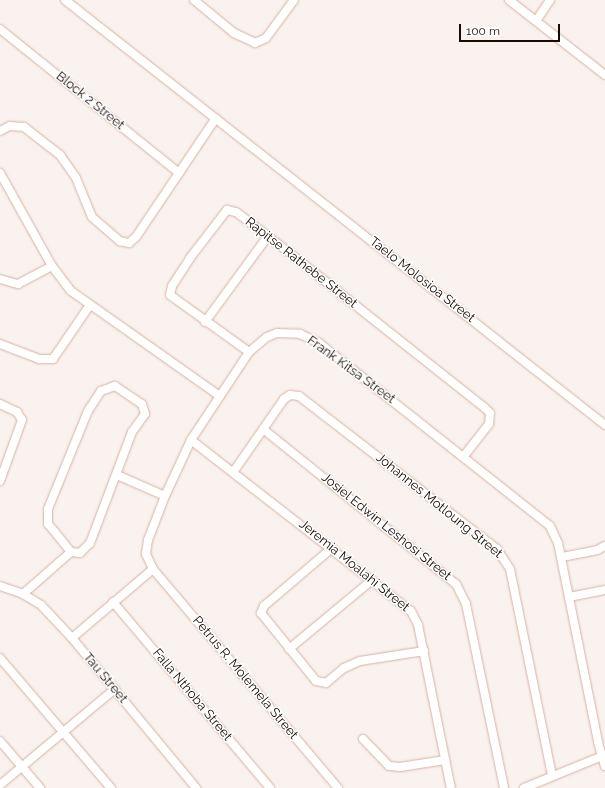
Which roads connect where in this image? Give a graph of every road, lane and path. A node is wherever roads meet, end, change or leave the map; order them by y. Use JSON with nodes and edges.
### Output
{"nodes":[{"id":1,"x":65,"y":0,"type":"edge"},
{"id":2,"x":194,"y":0,"type":"edge"},
{"id":3,"x":294,"y":0,"type":"edge"},
{"id":4,"x":509,"y":0,"type":"edge"},
{"id":5,"x":550,"y":0,"type":"edge"},
{"id":6,"x":536,"y":21,"type":"junction"},
{"id":7,"x":0,"y":29,"type":"edge"},
{"id":8,"x":605,"y":75,"type":"edge"},
{"id":9,"x":216,"y":118,"type":"junction"},
{"id":10,"x":0,"y":131,"type":"edge"},
{"id":11,"x":0,"y":173,"type":"edge"},
{"id":12,"x":179,"y":173,"type":"junction"},
{"id":13,"x":268,"y":236,"type":"junction"},
{"id":14,"x":52,"y":266,"type":"junction"},
{"id":15,"x":0,"y":279,"type":"edge"},
{"id":16,"x":90,"y":305,"type":"junction"},
{"id":17,"x":205,"y":322,"type":"junction"},
{"id":18,"x":0,"y":344,"type":"edge"},
{"id":19,"x":250,"y":352,"type":"junction"},
{"id":20,"x":220,"y":396,"type":"junction"},
{"id":21,"x":0,"y":404,"type":"edge"},
{"id":22,"x":605,"y":425,"type":"edge"},
{"id":23,"x":263,"y":429,"type":"junction"},
{"id":24,"x":191,"y":440,"type":"junction"},
{"id":25,"x":464,"y":456,"type":"junction"},
{"id":26,"x":234,"y":471,"type":"junction"},
{"id":27,"x":117,"y":476,"type":"junction"},
{"id":28,"x":0,"y":481,"type":"edge"},
{"id":29,"x":165,"y":496,"type":"junction"},
{"id":30,"x":605,"y":546,"type":"edge"},
{"id":31,"x":332,"y":548,"type":"junction"},
{"id":32,"x":72,"y":552,"type":"junction"},
{"id":33,"x":562,"y":557,"type":"junction"},
{"id":34,"x":153,"y":569,"type":"junction"},
{"id":35,"x":372,"y":580,"type":"junction"},
{"id":36,"x":0,"y":586,"type":"edge"},
{"id":37,"x":605,"y":590,"type":"edge"},
{"id":38,"x":22,"y":594,"type":"junction"},
{"id":39,"x":569,"y":596,"type":"junction"},
{"id":40,"x":113,"y":602,"type":"junction"},
{"id":41,"x":72,"y":638,"type":"junction"},
{"id":42,"x":289,"y":649,"type":"junction"},
{"id":43,"x":424,"y":651,"type":"junction"},
{"id":44,"x":0,"y":658,"type":"edge"},
{"id":45,"x":115,"y":689,"type":"junction"},
{"id":46,"x":63,"y":730,"type":"junction"},
{"id":47,"x":363,"y":739,"type":"dead end"},
{"id":48,"x":0,"y":741,"type":"edge"},
{"id":49,"x":603,"y":756,"type":"edge"},
{"id":50,"x":444,"y":760,"type":"junction"},
{"id":51,"x":22,"y":766,"type":"junction"},
{"id":52,"x":605,"y":766,"type":"edge"},
{"id":53,"x":552,"y":776,"type":"junction"},
{"id":54,"x":0,"y":785,"type":"edge"},
{"id":55,"x":40,"y":788,"type":"edge"},
{"id":56,"x":111,"y":788,"type":"edge"},
{"id":57,"x":196,"y":788,"type":"edge"},
{"id":58,"x":270,"y":788,"type":"edge"},
{"id":59,"x":338,"y":788,"type":"edge"},
{"id":60,"x":451,"y":788,"type":"edge"},
{"id":61,"x":504,"y":788,"type":"edge"},
{"id":62,"x":524,"y":788,"type":"edge"}],
"edges":[{"from":1,"to":9,"type":"street","name":"Taelo Molosioa Street"},
{"from":2,"to":3,"type":"street"},
{"from":4,"to":6,"type":"street"},
{"from":5,"to":6,"type":"street"},
{"from":6,"to":8,"type":"street"},
{"from":7,"to":12,"type":"street","name":"Block 2 Street"},
{"from":9,"to":12,"type":"street"},
{"from":9,"to":22,"type":"street","name":"Taelo Molosioa Street"},
{"from":10,"to":12,"type":"street"},
{"from":11,"to":14,"type":"street"},
{"from":13,"to":17,"type":"street"},
{"from":13,"to":17,"type":"street","name":"Rapitse Rathebe Street"},
{"from":13,"to":25,"type":"street","name":"Rapitse Rathebe Street"},
{"from":14,"to":15,"type":"street"},
{"from":14,"to":16,"type":"street"},
{"from":16,"to":18,"type":"street"},
{"from":16,"to":20,"type":"street"},
{"from":17,"to":19,"type":"street","name":"Rapitse Rathebe Street"},
{"from":19,"to":20,"type":"street","name":"Frank Kitsa Street"},
{"from":19,"to":25,"type":"street","name":"Frank Kitsa Street"},
{"from":20,"to":24,"type":"street","name":"Frank Kitsa Street"},
{"from":21,"to":28,"type":"street"},
{"from":23,"to":26,"type":"street","name":"Johannes Motloung Street"},
{"from":23,"to":53,"type":"street","name":"Johannes Motloung Street"},
{"from":23,"to":61,"type":"street","name":"Josiel Edwin Leshosi Street"},
{"from":24,"to":26,"type":"street","name":"Jeremia Moalahi Street"},
{"from":24,"to":29,"type":"street","name":"Frank Kitsa Street"},
{"from":25,"to":33,"type":"street","name":"Frank Kitsa Street"},
{"from":26,"to":31,"type":"street","name":"Jeremia Moalahi Street"},
{"from":27,"to":29,"type":"street"},
{"from":27,"to":32,"type":"street"},
{"from":27,"to":32,"type":"street"},
{"from":29,"to":34,"type":"street","name":"Frank Kitsa Street"},
{"from":30,"to":33,"type":"street"},
{"from":31,"to":35,"type":"street","name":"Jeremia Moalahi Street"},
{"from":31,"to":42,"type":"street"},
{"from":32,"to":38,"type":"street"},
{"from":33,"to":39,"type":"street","name":"Frank Kitsa Street"},
{"from":34,"to":40,"type":"street"},
{"from":34,"to":59,"type":"street","name":"Petrus R. Molemela Street"},
{"from":35,"to":42,"type":"street"},
{"from":35,"to":43,"type":"street","name":"Jeremia Moalahi Street"},
{"from":36,"to":38,"type":"street","name":"Tau Street"},
{"from":37,"to":39,"type":"street"},
{"from":38,"to":41,"type":"street","name":"Tau Street"},
{"from":39,"to":49,"type":"street","name":"Frank Kitsa Street"},
{"from":40,"to":41,"type":"street"},
{"from":40,"to":58,"type":"street","name":"Falla Nthoba Street"},
{"from":41,"to":45,"type":"street","name":"Tau Street"},
{"from":42,"to":43,"type":"street"},
{"from":43,"to":50,"type":"street","name":"Jeremia Moalahi Street"},
{"from":44,"to":46,"type":"street"},
{"from":45,"to":46,"type":"street"},
{"from":45,"to":57,"type":"street","name":"Tau Street"},
{"from":46,"to":51,"type":"street"},
{"from":46,"to":56,"type":"street"},
{"from":47,"to":50,"type":"street"},
{"from":48,"to":51,"type":"street"},
{"from":49,"to":52,"type":"street","name":"Frank Kitsa Street"},
{"from":49,"to":53,"type":"street"},
{"from":50,"to":60,"type":"street","name":"Jeremia Moalahi Street"},
{"from":51,"to":54,"type":"street"},
{"from":51,"to":55,"type":"street"},
{"from":53,"to":62,"type":"street"}]}
